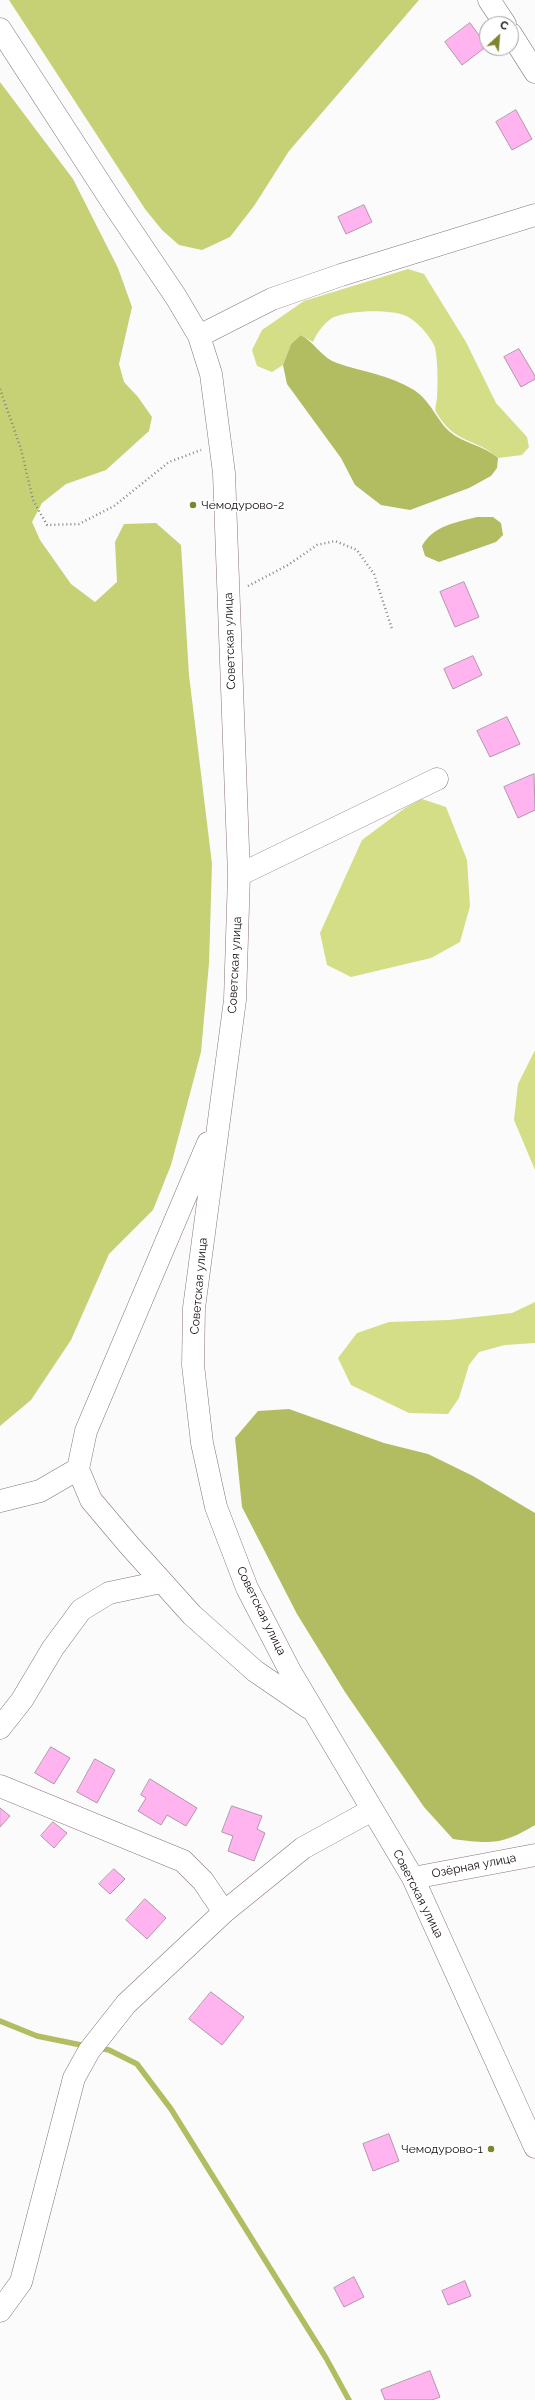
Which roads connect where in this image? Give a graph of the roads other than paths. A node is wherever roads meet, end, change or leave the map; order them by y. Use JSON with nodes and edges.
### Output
{"nodes":[{"id":1,"x":489,"y":0,"type":"edge"},
{"id":2,"x":499,"y":16,"type":"edge"},
{"id":3,"x":0,"y":29,"type":"edge"},
{"id":4,"x":519,"y":47,"type":"edge"},
{"id":5,"x":535,"y":72,"type":"edge"},
{"id":6,"x":535,"y":216,"type":"edge"},
{"id":7,"x":199,"y":336,"type":"junction"},
{"id":8,"x":437,"y":779,"type":"dead end"},
{"id":9,"x":239,"y":874,"type":"junction"},
{"id":10,"x":220,"y":1116,"type":"junction"},
{"id":11,"x":78,"y":1468,"type":"junction"},
{"id":12,"x":0,"y":1501,"type":"edge"},
{"id":13,"x":162,"y":1582,"type":"junction"},
{"id":14,"x":315,"y":1712,"type":"junction"},
{"id":15,"x":0,"y":1728,"type":"edge"},
{"id":16,"x":0,"y":1786,"type":"edge"},
{"id":17,"x":372,"y":1810,"type":"junction"},
{"id":18,"x":535,"y":1855,"type":"edge"},
{"id":19,"x":412,"y":1878,"type":"junction"},
{"id":20,"x":224,"y":1912,"type":"junction"},
{"id":21,"x":535,"y":2147,"type":"edge"},
{"id":22,"x":0,"y":2311,"type":"edge"}],
"edges":[{"from":1,"to":2,"type":"street"},
{"from":3,"to":7,"type":"street","name":"Советская улица"},
{"from":4,"to":5,"type":"street"},
{"from":6,"to":7,"type":"street"},
{"from":7,"to":9,"type":"street","name":"Советская улица"},
{"from":8,"to":9,"type":"street"},
{"from":9,"to":10,"type":"street","name":"Советская улица"},
{"from":10,"to":11,"type":"street"},
{"from":10,"to":14,"type":"street","name":"Советская улица"},
{"from":11,"to":12,"type":"street"},
{"from":11,"to":13,"type":"street"},
{"from":13,"to":14,"type":"street"},
{"from":13,"to":15,"type":"street"},
{"from":14,"to":17,"type":"street","name":"Советская улица"},
{"from":16,"to":20,"type":"street"},
{"from":17,"to":19,"type":"street","name":"Советская улица"},
{"from":17,"to":20,"type":"street"},
{"from":18,"to":19,"type":"street","name":"Озёрная улица"},
{"from":19,"to":21,"type":"street","name":"Советская улица"},
{"from":20,"to":22,"type":"street"}]}
